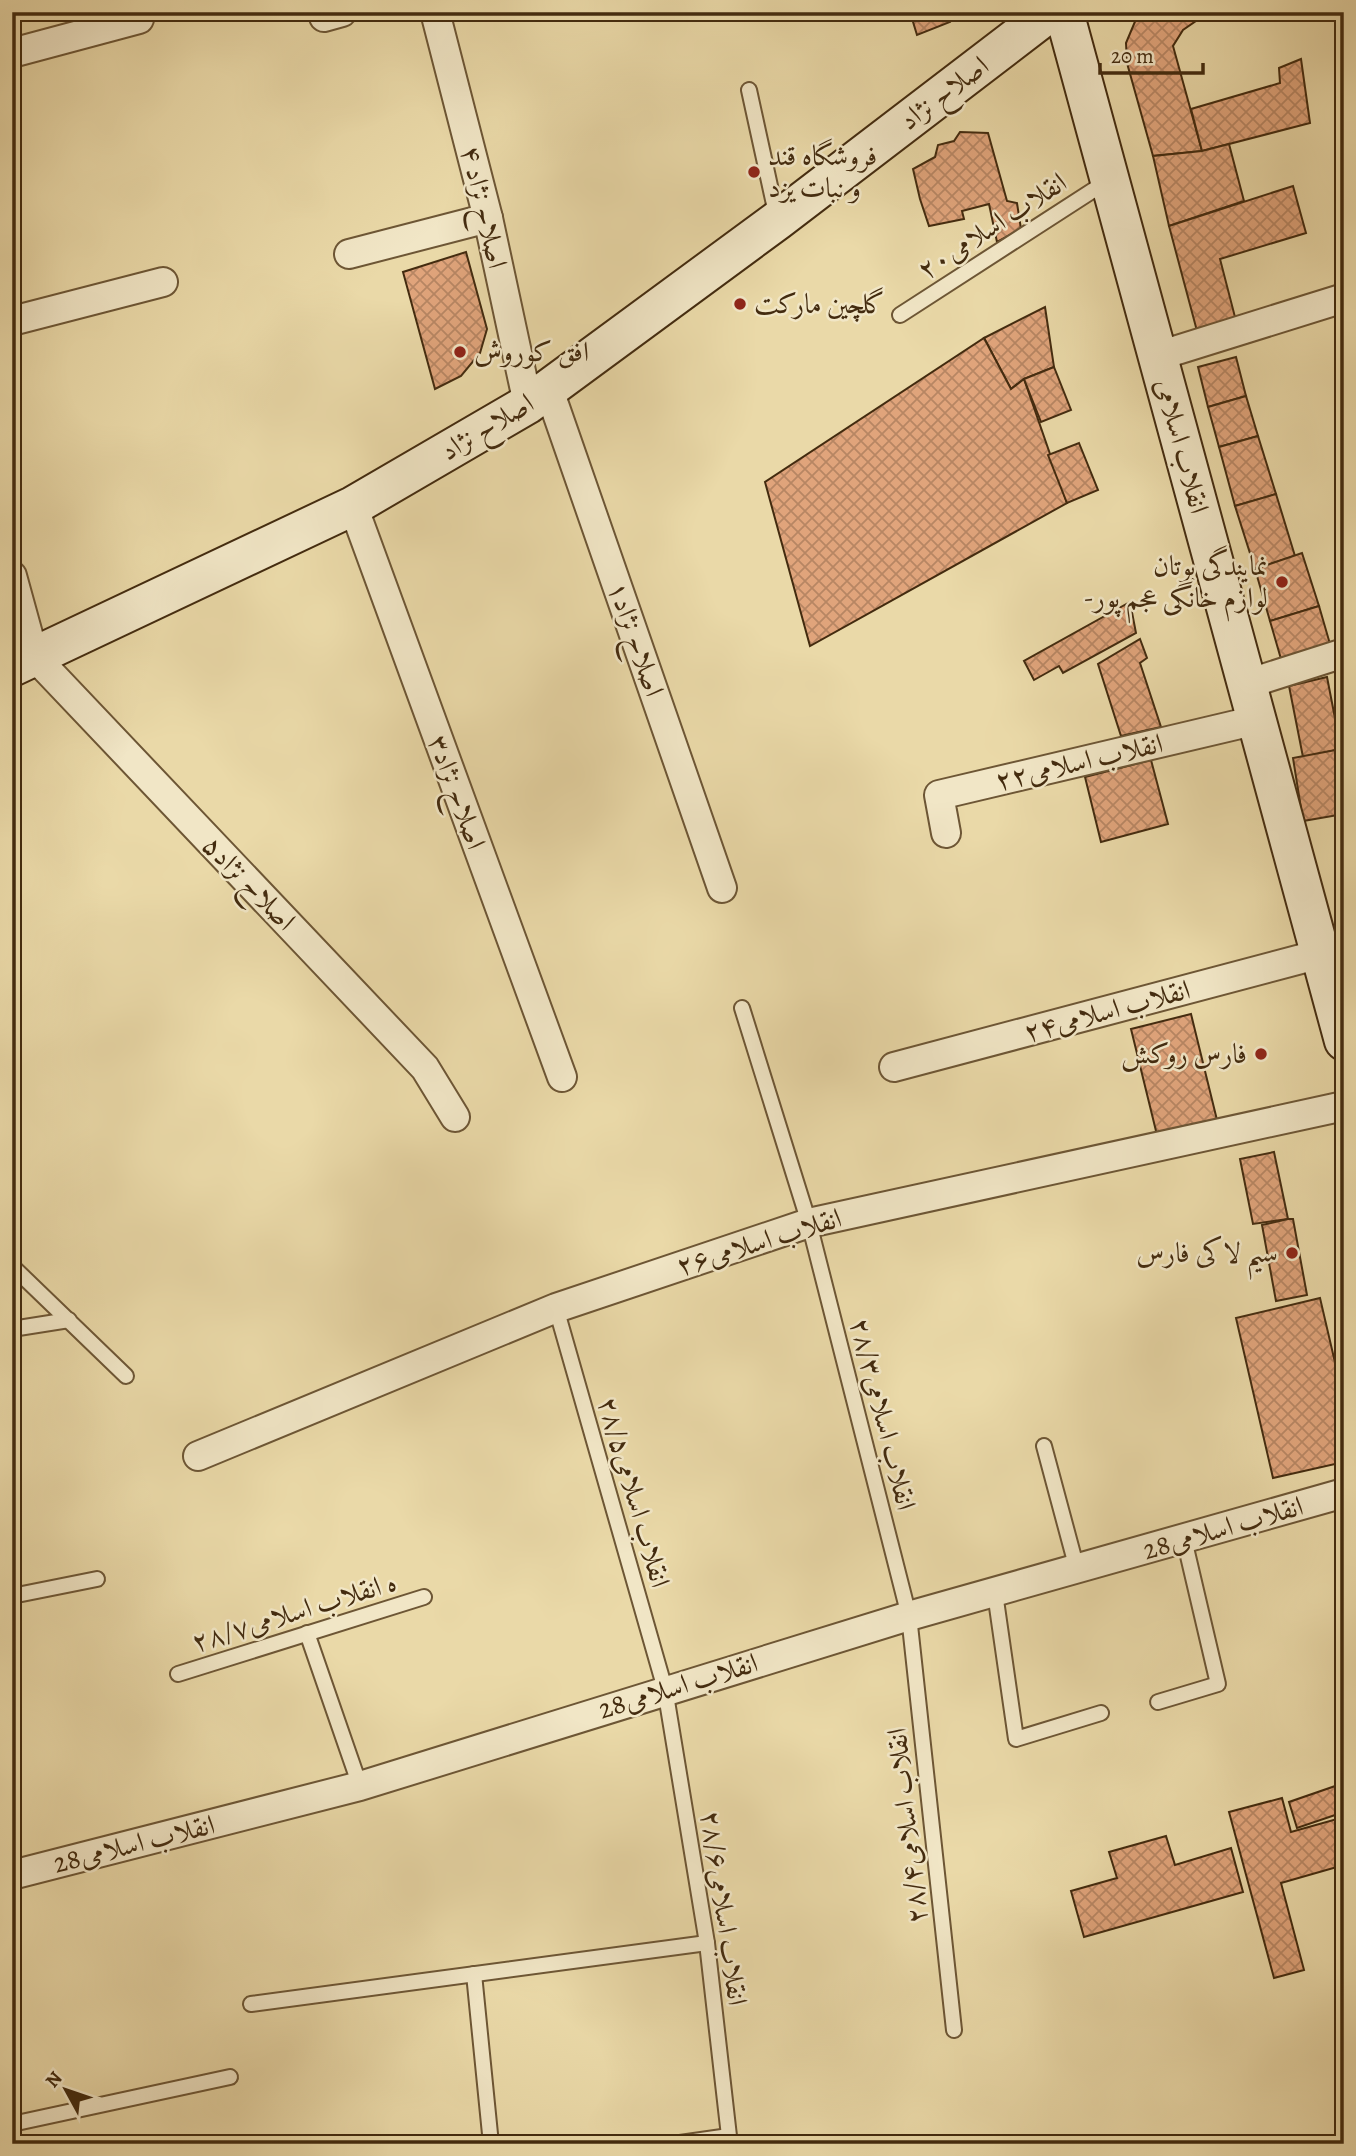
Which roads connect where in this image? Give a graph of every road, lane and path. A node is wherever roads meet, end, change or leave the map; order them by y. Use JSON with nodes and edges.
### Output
{"nodes":[{"id":1,"x":435,"y":12,"type":"edge"},
{"id":2,"x":1050,"y":12,"type":"edge"},
{"id":3,"x":1065,"y":12,"type":"edge"},
{"id":4,"x":139,"y":19,"type":"dead end"},
{"id":5,"x":12,"y":53,"type":"edge"},
{"id":6,"x":749,"y":90,"type":"dead end"},
{"id":7,"x":1110,"y":179,"type":"junction"},
{"id":8,"x":488,"y":218,"type":"junction"},
{"id":9,"x":778,"y":220,"type":"junction"},
{"id":10,"x":349,"y":254,"type":"dead end"},
{"id":11,"x":163,"y":282,"type":"dead end"},
{"id":12,"x":1344,"y":298,"type":"edge"},
{"id":13,"x":900,"y":315,"type":"dead end"},
{"id":14,"x":12,"y":321,"type":"edge"},
{"id":15,"x":1158,"y":356,"type":"junction"},
{"id":16,"x":539,"y":397,"type":"junction"},
{"id":17,"x":353,"y":506,"type":"junction"},
{"id":18,"x":12,"y":576,"type":"edge"},
{"id":19,"x":1344,"y":653,"type":"edge"},
{"id":20,"x":23,"y":662,"type":"edge"},
{"id":21,"x":1252,"y":702,"type":"junction"},
{"id":22,"x":946,"y":833,"type":"dead end"},
{"id":23,"x":722,"y":888,"type":"dead end"},
{"id":24,"x":1330,"y":967,"type":"edge"},
{"id":25,"x":742,"y":1008,"type":"dead end"},
{"id":26,"x":1344,"y":1041,"type":"edge"},
{"id":27,"x":894,"y":1067,"type":"dead end"},
{"id":28,"x":562,"y":1077,"type":"dead end"},
{"id":29,"x":1344,"y":1106,"type":"edge"},
{"id":30,"x":455,"y":1117,"type":"dead end"},
{"id":31,"x":809,"y":1223,"type":"junction"},
{"id":32,"x":12,"y":1266,"type":"edge"},
{"id":33,"x":556,"y":1308,"type":"junction"},
{"id":34,"x":69,"y":1320,"type":"junction"},
{"id":35,"x":12,"y":1329,"type":"edge"},
{"id":36,"x":126,"y":1376,"type":"dead end"},
{"id":37,"x":1044,"y":1446,"type":"dead end"},
{"id":38,"x":198,"y":1456,"type":"dead end"},
{"id":39,"x":1344,"y":1493,"type":"edge"},
{"id":40,"x":1184,"y":1539,"type":"junction"},
{"id":41,"x":1077,"y":1569,"type":"junction"},
{"id":42,"x":97,"y":1579,"type":"dead end"},
{"id":43,"x":995,"y":1593,"type":"junction"},
{"id":44,"x":12,"y":1596,"type":"edge"},
{"id":45,"x":424,"y":1597,"type":"dead end"},
{"id":46,"x":909,"y":1616,"type":"junction"},
{"id":47,"x":307,"y":1633,"type":"junction"},
{"id":48,"x":178,"y":1674,"type":"dead end"},
{"id":49,"x":665,"y":1689,"type":"junction"},
{"id":50,"x":1158,"y":1702,"type":"dead end"},
{"id":51,"x":1101,"y":1713,"type":"dead end"},
{"id":52,"x":360,"y":1786,"type":"junction"},
{"id":53,"x":12,"y":1875,"type":"edge"},
{"id":54,"x":707,"y":1943,"type":"junction"},
{"id":55,"x":474,"y":1974,"type":"junction"},
{"id":56,"x":251,"y":2004,"type":"dead end"},
{"id":57,"x":954,"y":2030,"type":"dead end"},
{"id":58,"x":230,"y":2077,"type":"dead end"},
{"id":59,"x":12,"y":2124,"type":"edge"},
{"id":60,"x":491,"y":2144,"type":"edge"},
{"id":61,"x":673,"y":2144,"type":"edge"}],
"edges":[{"from":1,"to":8,"type":"street","name":"۴ اصلاح نژاد"},
{"from":2,"to":9,"type":"main road","name":"اصلاح نژاد"},
{"from":3,"to":7,"type":"main road","name":"انقلاب اسلامی"},
{"from":4,"to":5,"type":"street"},
{"from":6,"to":9,"type":"lane"},
{"from":7,"to":13,"type":"lane","name":"انقلاب اسلامی۲۰"},
{"from":7,"to":15,"type":"main road","name":"انقلاب اسلامی"},
{"from":8,"to":10,"type":"street"},
{"from":8,"to":16,"type":"street","name":"۴ اصلاح نژاد"},
{"from":9,"to":16,"type":"main road","name":"اصلاح نژاد"},
{"from":11,"to":14,"type":"street"},
{"from":12,"to":15,"type":"street"},
{"from":15,"to":21,"type":"main road","name":"انقلاب اسلامی"},
{"from":16,"to":17,"type":"main road","name":"اصلاح نژاد"},
{"from":16,"to":23,"type":"street","name":"اصلاح نژاد۱"},
{"from":17,"to":20,"type":"main road","name":"اصلاح نژاد"},
{"from":17,"to":28,"type":"street","name":"اصلاح نژاد۳"},
{"from":18,"to":20,"type":"street"},
{"from":19,"to":21,"type":"street"},
{"from":20,"to":30,"type":"street","name":"اصلاح نژاد۵"},
{"from":21,"to":22,"type":"street","name":"انقلاب اسلامی۲۲"},
{"from":21,"to":24,"type":"main road","name":"انقلاب اسلامی"},
{"from":24,"to":26,"type":"main road","name":"انقلاب اسلامی"},
{"from":24,"to":27,"type":"street","name":"انقلاب اسلامی۲۴"},
{"from":25,"to":31,"type":"lane","name":"انقلاب اسلامی۲۸/۳"},
{"from":29,"to":31,"type":"street","name":"انقلاب اسلامی۲۶"},
{"from":31,"to":33,"type":"street","name":"انقلاب اسلامی۲۶"},
{"from":31,"to":46,"type":"lane","name":"انقلاب اسلامی۲۸/۳"},
{"from":32,"to":34,"type":"lane"},
{"from":33,"to":38,"type":"street","name":"انقلاب اسلامی۲۶"},
{"from":33,"to":49,"type":"lane","name":"انقلاب اسلامی۲۸/۵"},
{"from":34,"to":35,"type":"lane"},
{"from":34,"to":36,"type":"lane"},
{"from":37,"to":41,"type":"lane"},
{"from":39,"to":40,"type":"street","name":"28انقلاب اسلامی"},
{"from":40,"to":41,"type":"street","name":"28انقلاب اسلامی"},
{"from":40,"to":50,"type":"lane"},
{"from":41,"to":43,"type":"street","name":"28انقلاب اسلامی"},
{"from":42,"to":44,"type":"lane"},
{"from":43,"to":46,"type":"street","name":"28انقلاب اسلامی"},
{"from":43,"to":51,"type":"lane"},
{"from":45,"to":47,"type":"lane","name":"ه انقلاب اسلامی۲۸/۷"},
{"from":46,"to":49,"type":"street","name":"28انقلاب اسلامی"},
{"from":46,"to":57,"type":"lane","name":"انقلاب اسلامی۲۸/۴"},
{"from":47,"to":48,"type":"lane","name":"ه انقلاب اسلامی۲۸/۷"},
{"from":47,"to":52,"type":"lane"},
{"from":49,"to":52,"type":"street","name":"28انقلاب اسلامی"},
{"from":49,"to":54,"type":"lane","name":"انقلاب اسلامی۲۸/۶"},
{"from":52,"to":53,"type":"street","name":"28انقلاب اسلامی"},
{"from":54,"to":55,"type":"lane"},
{"from":54,"to":61,"type":"lane","name":"انقلاب اسلامی۲۸/۶"},
{"from":55,"to":56,"type":"lane"},
{"from":55,"to":60,"type":"lane"},
{"from":58,"to":59,"type":"lane"}]}
